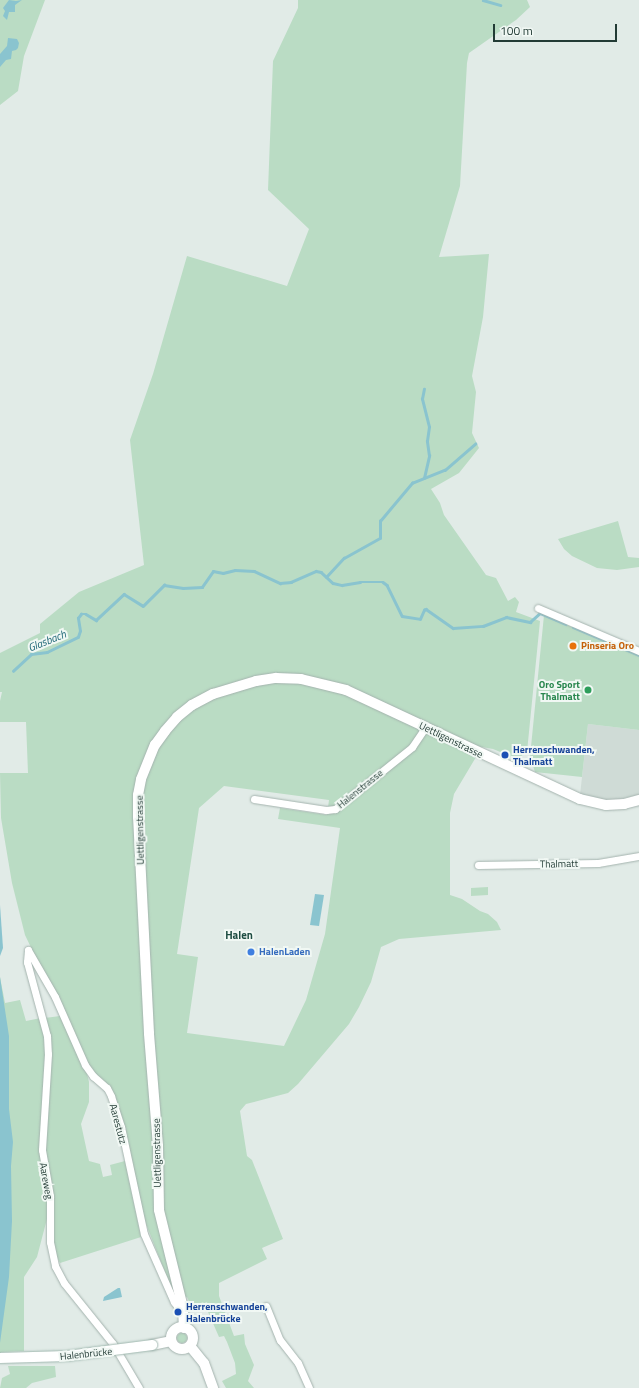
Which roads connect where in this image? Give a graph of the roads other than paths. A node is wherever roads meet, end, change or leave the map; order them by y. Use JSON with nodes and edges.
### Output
{"nodes":[{"id":1,"x":538,"y":608,"type":"dead end"},
{"id":2,"x":639,"y":651,"type":"edge"},
{"id":3,"x":425,"y":728,"type":"junction"},
{"id":4,"x":254,"y":799,"type":"dead end"},
{"id":5,"x":639,"y":800,"type":"edge"},
{"id":6,"x":639,"y":856,"type":"edge"},
{"id":7,"x":478,"y":865,"type":"dead end"},
{"id":8,"x":28,"y":950,"type":"joint"},
{"id":9,"x":266,"y":1306,"type":"dead end"},
{"id":10,"x":183,"y":1308,"type":"junction"},
{"id":11,"x":184,"y":1328,"type":"junction"},
{"id":12,"x":171,"y":1341,"type":"junction"},
{"id":13,"x":190,"y":1346,"type":"junction"},
{"id":14,"x":0,"y":1358,"type":"edge"},
{"id":15,"x":139,"y":1388,"type":"edge"},
{"id":16,"x":213,"y":1388,"type":"edge"},
{"id":17,"x":309,"y":1388,"type":"edge"}],
"edges":[{"from":1,"to":2,"type":"street"},
{"from":3,"to":4,"type":"street","name":"Halenstrasse"},
{"from":3,"to":5,"type":"main road","name":"Uettligenstrasse"},
{"from":3,"to":10,"type":"main road","name":"Uettligenstrasse"},
{"from":6,"to":7,"type":"street","name":"Thalmatt"},
{"from":8,"to":10,"type":"street","name":"Aarestutz"},
{"from":8,"to":15,"type":"street","name":"Aareweg"},
{"from":9,"to":17,"type":"street"},
{"from":10,"to":11,"type":"main road","name":"Uettligenstrasse"},
{"from":11,"to":12,"type":"main road"},
{"from":11,"to":13,"type":"main road"},
{"from":12,"to":13,"type":"main road"},
{"from":12,"to":14,"type":"main road","name":"Halenbrücke","bridge":true},
{"from":13,"to":16,"type":"main road"}]}
